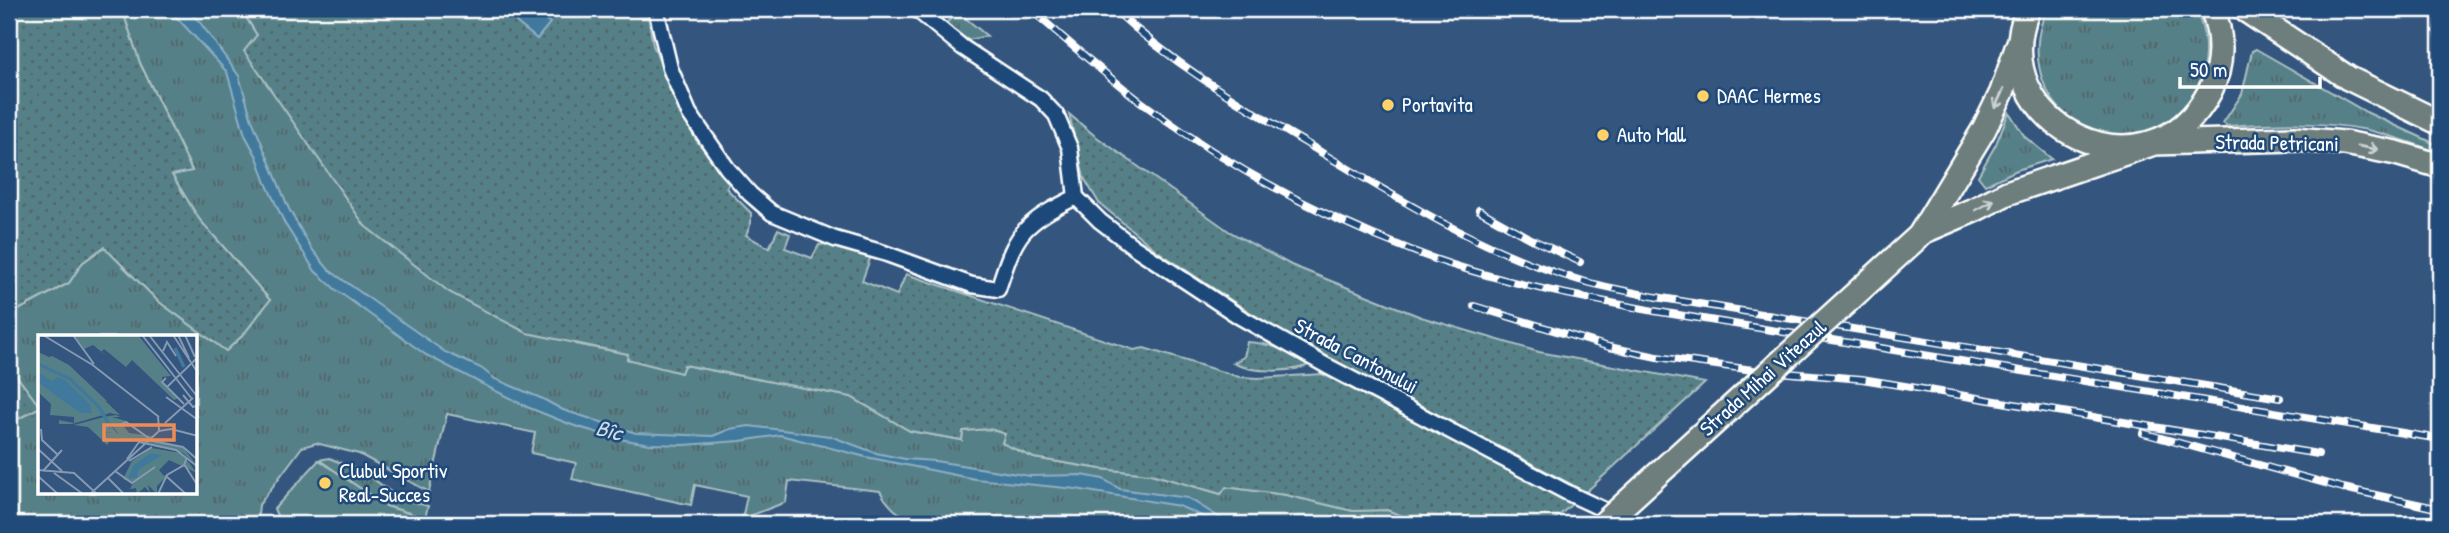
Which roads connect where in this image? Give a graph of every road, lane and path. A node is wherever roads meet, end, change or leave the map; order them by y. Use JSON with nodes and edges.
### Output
{"nodes":[{"id":1,"x":656,"y":9,"type":"edge"},
{"id":2,"x":916,"y":9,"type":"edge"},
{"id":3,"x":2020,"y":9,"type":"edge"},
{"id":4,"x":2028,"y":9,"type":"edge"},
{"id":5,"x":2212,"y":9,"type":"edge"},
{"id":6,"x":2244,"y":9,"type":"edge"},
{"id":7,"x":2021,"y":34,"type":"junction"},
{"id":8,"x":2440,"y":123,"type":"edge"},
{"id":9,"x":2154,"y":143,"type":"junction"},
{"id":10,"x":2440,"y":166,"type":"edge"},
{"id":11,"x":1076,"y":197,"type":"junction"},
{"id":12,"x":1920,"y":235,"type":"junction"},
{"id":13,"x":1603,"y":524,"type":"edge"},
{"id":14,"x":1634,"y":524,"type":"edge"}],
"edges":[{"from":1,"to":11,"type":"street"},
{"from":2,"to":11,"type":"street"},
{"from":3,"to":7,"type":"main road"},
{"from":4,"to":7,"type":"main road","name":"Strada Mihai Viteazul"},
{"from":5,"to":9,"type":"main road"},
{"from":6,"to":8,"type":"main road"},
{"from":7,"to":9,"type":"main road"},
{"from":7,"to":12,"type":"main road","name":"Strada Mihai Viteazul","one_way":true},
{"from":9,"to":10,"type":"main road","name":"Strada Petricani","one_way":true},
{"from":12,"to":9,"type":"main road","name":"Strada Mihai Viteazul","one_way":true},
{"from":11,"to":14,"type":"street","name":"Strada Cantonului"},
{"from":12,"to":13,"type":"main road","name":"Strada Mihai Viteazul","bridge":true}]}
